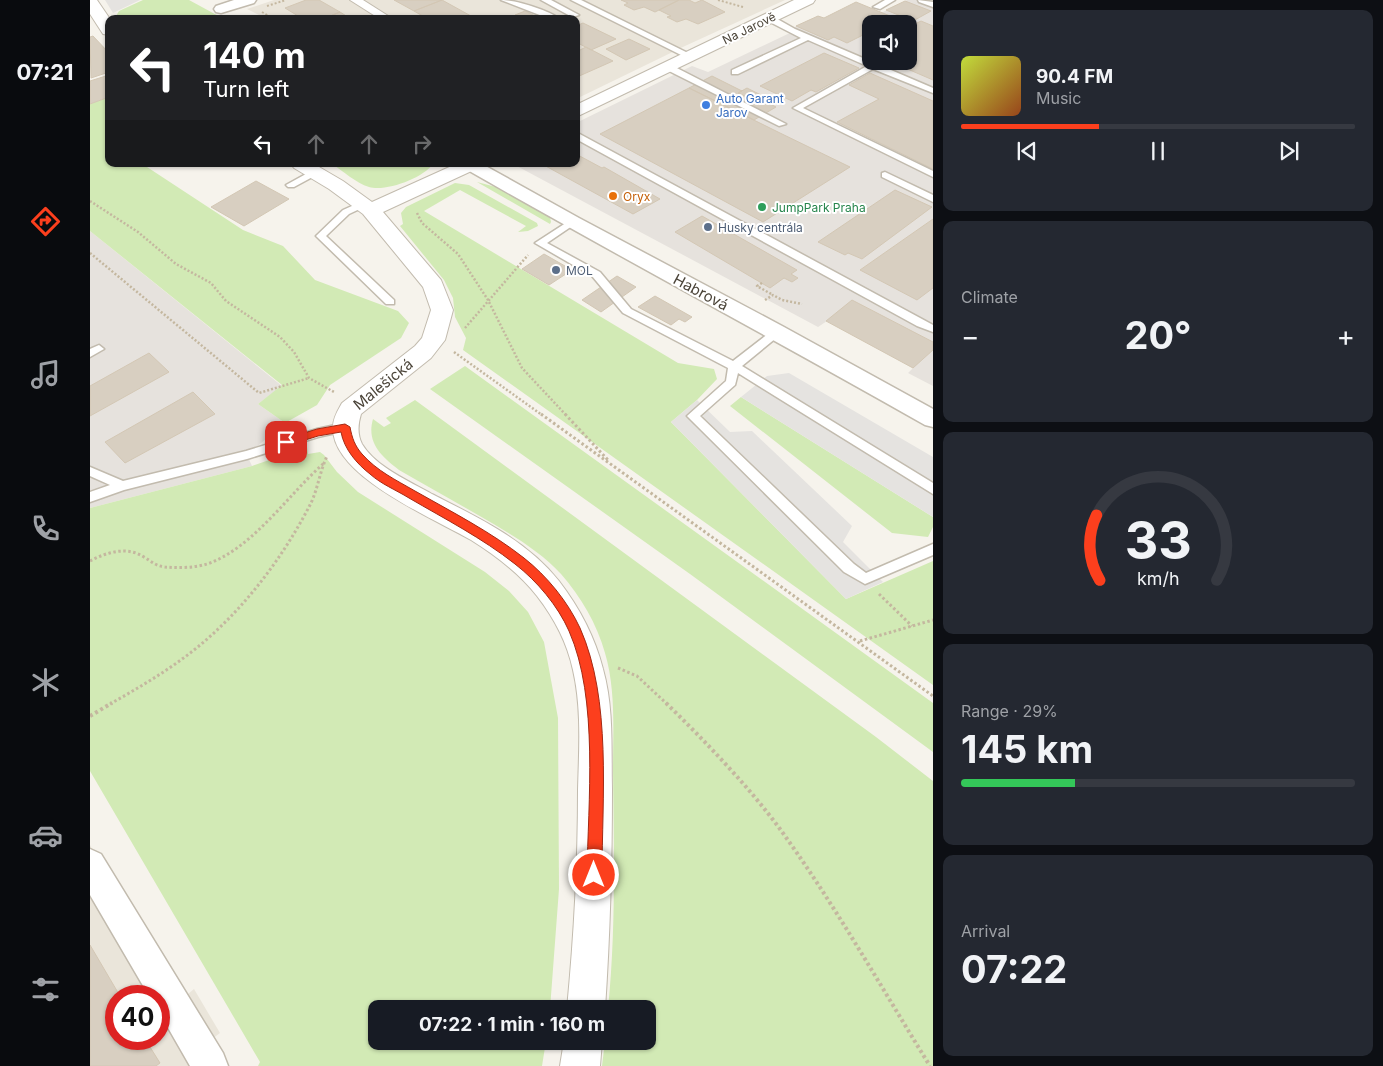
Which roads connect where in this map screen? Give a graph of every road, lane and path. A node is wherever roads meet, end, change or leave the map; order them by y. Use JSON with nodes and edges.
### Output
{"nodes":[{"id":1,"x":249,"y":0,"type":"edge"},
{"id":2,"x":355,"y":0,"type":"edge"},
{"id":3,"x":505,"y":0,"type":"edge"},
{"id":4,"x":545,"y":0,"type":"edge"},
{"id":5,"x":575,"y":0,"type":"edge"},
{"id":6,"x":807,"y":0,"type":"edge"},
{"id":7,"x":891,"y":0,"type":"edge"},
{"id":8,"x":922,"y":0,"type":"edge"},
{"id":9,"x":90,"y":2,"type":"edge"},
{"id":10,"x":933,"y":5,"type":"edge"},
{"id":11,"x":876,"y":7,"type":"dead end"},
{"id":12,"x":593,"y":9,"type":"junction"},
{"id":13,"x":232,"y":15,"type":"edge"},
{"id":14,"x":381,"y":15,"type":"edge"},
{"id":15,"x":548,"y":15,"type":"edge"},
{"id":16,"x":575,"y":15,"type":"joint"},
{"id":17,"x":769,"y":18,"type":"junction"},
{"id":18,"x":105,"y":24,"type":"edge"},
{"id":19,"x":807,"y":38,"type":"junction"},
{"id":20,"x":690,"y":56,"type":"junction"},
{"id":21,"x":862,"y":60,"type":"edge"},
{"id":22,"x":668,"y":67,"type":"junction"},
{"id":23,"x":865,"y":70,"type":"edge"},
{"id":24,"x":885,"y":70,"type":"edge"},
{"id":25,"x":735,"y":72,"type":"dead end"},
{"id":26,"x":933,"y":91,"type":"edge"},
{"id":27,"x":580,"y":110,"type":"edge"},
{"id":28,"x":782,"y":124,"type":"dead end"},
{"id":29,"x":580,"y":137,"type":"edge"},
{"id":30,"x":463,"y":167,"type":"edge"},
{"id":31,"x":475,"y":167,"type":"edge"},
{"id":32,"x":308,"y":168,"type":"edge"},
{"id":33,"x":933,"y":174,"type":"edge"},
{"id":34,"x":885,"y":175,"type":"dead end"},
{"id":35,"x":291,"y":185,"type":"dead end"},
{"id":36,"x":933,"y":199,"type":"edge"},
{"id":37,"x":90,"y":201,"type":"edge"},
{"id":38,"x":367,"y":207,"type":"junction"},
{"id":39,"x":416,"y":210,"type":"dead end"},
{"id":40,"x":572,"y":222,"type":"junction"},
{"id":41,"x":540,"y":242,"type":"junction"},
{"id":42,"x":90,"y":253,"type":"edge"},
{"id":43,"x":762,"y":283,"type":"dead end"},
{"id":44,"x":773,"y":295,"type":"junction"},
{"id":45,"x":488,"y":300,"type":"junction"},
{"id":46,"x":765,"y":301,"type":"dead end"},
{"id":47,"x":390,"y":302,"type":"dead end"},
{"id":48,"x":802,"y":304,"type":"dead end"},
{"id":49,"x":933,"y":328,"type":"edge"},
{"id":50,"x":777,"y":332,"type":"junction"},
{"id":51,"x":460,"y":334,"type":"dead end"},
{"id":52,"x":448,"y":348,"type":"dead end"},
{"id":53,"x":734,"y":366,"type":"junction"},
{"id":54,"x":309,"y":378,"type":"junction"},
{"id":55,"x":346,"y":407,"type":"junction"},
{"id":56,"x":933,"y":419,"type":"edge"},
{"id":57,"x":613,"y":465,"type":"junction"},
{"id":58,"x":90,"y":471,"type":"edge"},
{"id":59,"x":122,"y":486,"type":"junction"},
{"id":60,"x":933,"y":489,"type":"edge"},
{"id":61,"x":90,"y":497,"type":"edge"},
{"id":62,"x":933,"y":549,"type":"edge"},
{"id":63,"x":90,"y":561,"type":"edge"},
{"id":64,"x":865,"y":579,"type":"junction"},
{"id":65,"x":933,"y":620,"type":"edge"},
{"id":66,"x":912,"y":626,"type":"junction"},
{"id":67,"x":860,"y":641,"type":"junction"},
{"id":68,"x":584,"y":656,"type":"junction"},
{"id":69,"x":933,"y":696,"type":"edge"},
{"id":70,"x":90,"y":716,"type":"edge"},
{"id":71,"x":90,"y":866,"type":"edge"},
{"id":72,"x":587,"y":1000,"type":"edge"},
{"id":73,"x":582,"y":1050,"type":"edge"},
{"id":74,"x":210,"y":1066,"type":"edge"},
{"id":75,"x":580,"y":1066,"type":"edge"},
{"id":76,"x":930,"y":1066,"type":"edge"}],
"edges":[{"from":1,"to":13,"type":"street"},
{"from":2,"to":14,"type":"street"},
{"from":3,"to":15,"type":"lane"},
{"from":4,"to":16,"type":"lane"},
{"from":5,"to":12,"type":"lane"},
{"from":6,"to":17,"type":"street","name":"Na Jarově"},
{"from":7,"to":11,"type":"lane"},
{"from":8,"to":10,"type":"lane"},
{"from":9,"to":18,"type":"street"},
{"from":12,"to":16,"type":"lane"},
{"from":12,"to":20,"type":"lane"},
{"from":17,"to":19,"type":"lane"},
{"from":17,"to":20,"type":"street","name":"Na Jarově"},
{"from":19,"to":21,"type":"lane"},
{"from":19,"to":25,"type":"lane"},
{"from":20,"to":22,"type":"street","name":"Na Jarově"},
{"from":22,"to":27,"type":"street","name":"Na Jarově"},
{"from":22,"to":28,"type":"lane"},
{"from":23,"to":33,"type":"lane"},
{"from":24,"to":26,"type":"lane"},
{"from":29,"to":49,"type":"lane"},
{"from":30,"to":38,"type":"street"},
{"from":31,"to":40,"type":"street","name":"Habrová"},
{"from":32,"to":35,"type":"lane"},
{"from":32,"to":38,"type":"street","name":"Malešická"},
{"from":34,"to":36,"type":"lane"},
{"from":37,"to":54,"type":"path"},
{"from":38,"to":47,"type":"lane"},
{"from":38,"to":55,"type":"street","name":"Malešická"},
{"from":39,"to":45,"type":"path"},
{"from":40,"to":41,"type":"lane"},
{"from":40,"to":50,"type":"street","name":"Habrová"},
{"from":41,"to":45,"type":"path"},
{"from":41,"to":53,"type":"lane"},
{"from":42,"to":54,"type":"path"},
{"from":43,"to":44,"type":"path"},
{"from":44,"to":46,"type":"path"},
{"from":44,"to":48,"type":"path"},
{"from":45,"to":51,"type":"path"},
{"from":45,"to":57,"type":"path"},
{"from":50,"to":53,"type":"lane"},
{"from":50,"to":56,"type":"street","name":"Habrová"},
{"from":52,"to":57,"type":"path"},
{"from":53,"to":60,"type":"lane"},
{"from":53,"to":64,"type":"lane"},
{"from":54,"to":55,"type":"path"},
{"from":55,"to":59,"type":"lane"},
{"from":55,"to":68,"type":"street","name":"Malešická"},
{"from":57,"to":67,"type":"path"},
{"from":58,"to":59,"type":"lane"},
{"from":59,"to":61,"type":"lane"},
{"from":62,"to":64,"type":"lane"},
{"from":63,"to":70,"type":"path"},
{"from":64,"to":66,"type":"path"},
{"from":65,"to":66,"type":"path"},
{"from":66,"to":67,"type":"path"},
{"from":67,"to":69,"type":"path"},
{"from":68,"to":72,"type":"street","name":"Malešická"},
{"from":68,"to":76,"type":"path"},
{"from":71,"to":74,"type":"street"},
{"from":73,"to":75,"type":"street"}]}
